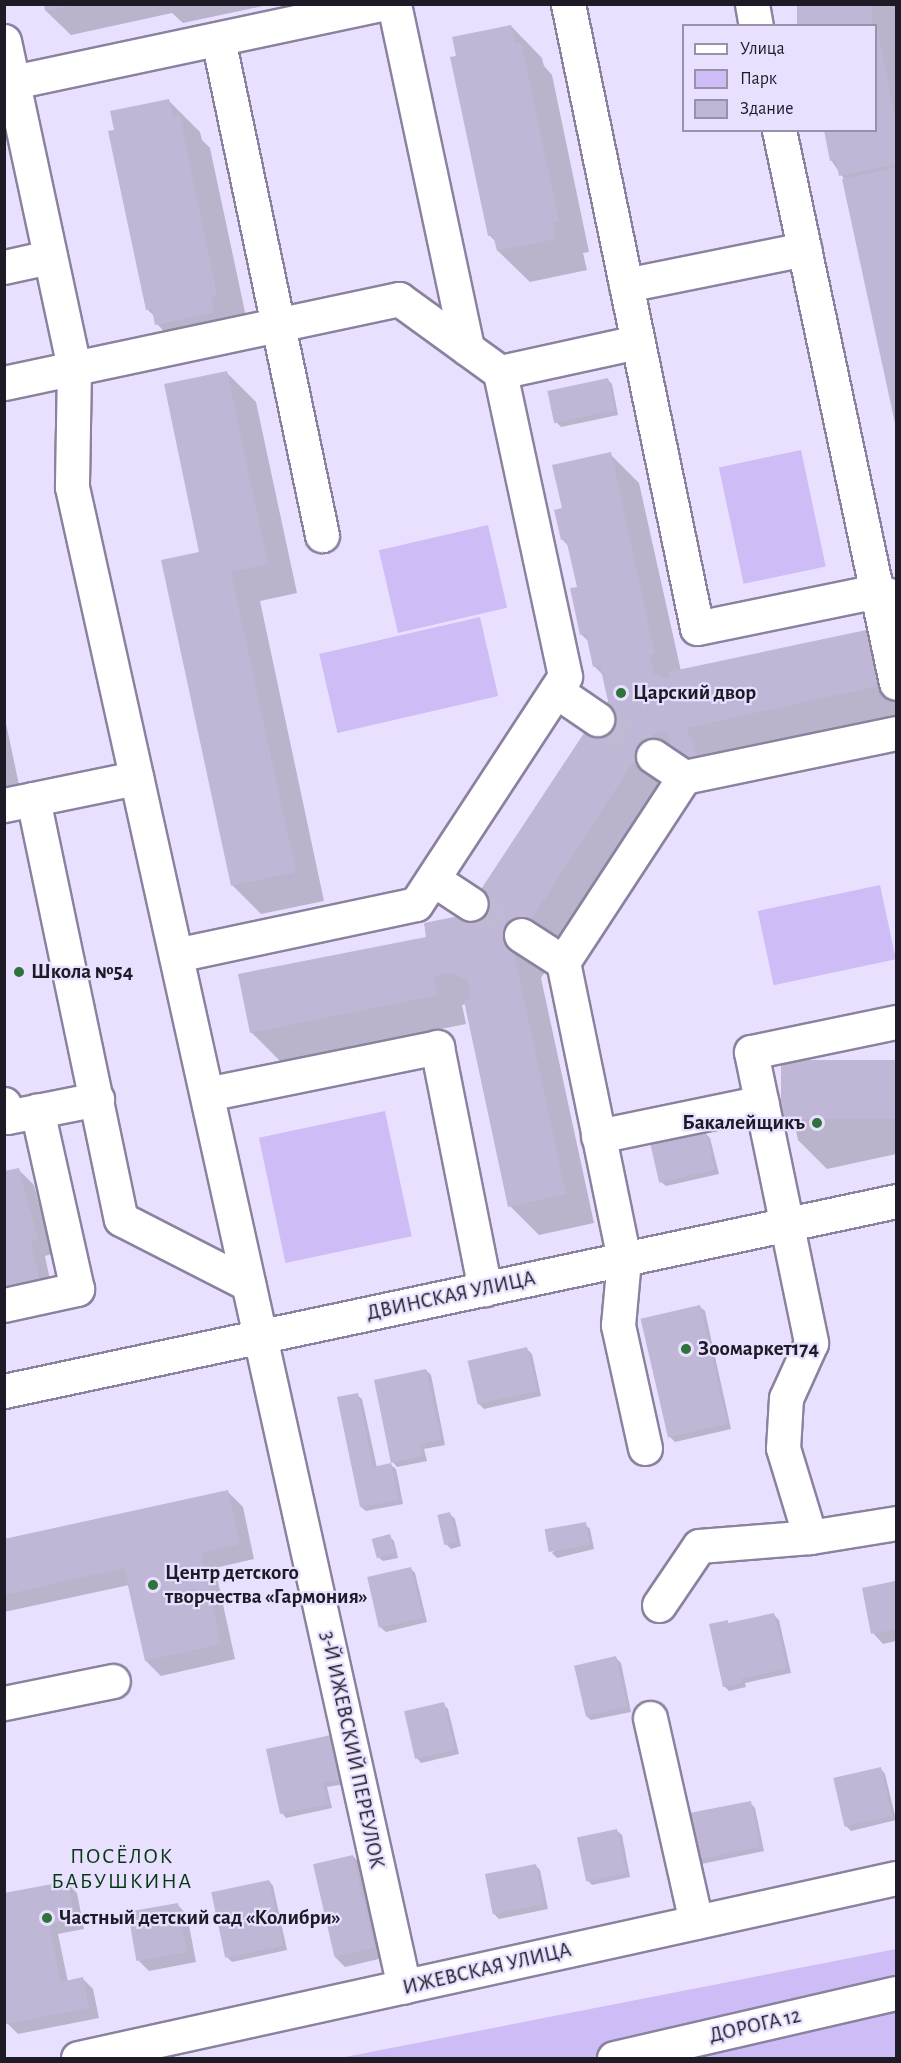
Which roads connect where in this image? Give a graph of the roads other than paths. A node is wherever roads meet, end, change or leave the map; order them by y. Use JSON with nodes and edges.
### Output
{"nodes":[{"id":1,"x":381,"y":4,"type":"edge"},
{"id":2,"x":394,"y":4,"type":"edge"},
{"id":3,"x":568,"y":4,"type":"edge"},
{"id":4,"x":752,"y":4,"type":"edge"},
{"id":5,"x":756,"y":24,"type":"edge"},
{"id":6,"x":218,"y":39,"type":"junction"},
{"id":7,"x":4,"y":41,"type":"edge"},
{"id":8,"x":9,"y":83,"type":"edge"},
{"id":9,"x":779,"y":132,"type":"edge"},
{"id":10,"x":804,"y":249,"type":"junction"},
{"id":11,"x":50,"y":257,"type":"junction"},
{"id":12,"x":4,"y":267,"type":"edge"},
{"id":13,"x":626,"y":285,"type":"junction"},
{"id":14,"x":278,"y":325,"type":"junction"},
{"id":15,"x":638,"y":342,"type":"junction"},
{"id":16,"x":467,"y":348,"type":"junction"},
{"id":17,"x":74,"y":368,"type":"junction"},
{"id":18,"x":500,"y":372,"type":"junction"},
{"id":19,"x":4,"y":383,"type":"edge"},
{"id":20,"x":322,"y":535,"type":"dead end"},
{"id":21,"x":887,"y":594,"type":"edge"},
{"id":22,"x":897,"y":683,"type":"edge"},
{"id":23,"x":556,"y":691,"type":"junction"},
{"id":24,"x":597,"y":718,"type":"tunnel mouth"},
{"id":25,"x":897,"y":733,"type":"edge"},
{"id":26,"x":653,"y":756,"type":"tunnel mouth"},
{"id":27,"x":684,"y":777,"type":"junction"},
{"id":28,"x":136,"y":778,"type":"junction"},
{"id":29,"x":19,"y":802,"type":"edge"},
{"id":30,"x":433,"y":879,"type":"junction"},
{"id":31,"x":471,"y":904,"type":"tunnel mouth"},
{"id":32,"x":521,"y":935,"type":"tunnel mouth"},
{"id":33,"x":176,"y":955,"type":"junction"},
{"id":34,"x":563,"y":962,"type":"junction"},
{"id":35,"x":897,"y":1022,"type":"edge"},
{"id":36,"x":207,"y":1094,"type":"junction"},
{"id":37,"x":97,"y":1099,"type":"junction"},
{"id":38,"x":762,"y":1102,"type":"junction"},
{"id":39,"x":4,"y":1104,"type":"edge"},
{"id":40,"x":37,"y":1110,"type":"junction"},
{"id":41,"x":598,"y":1136,"type":"junction"},
{"id":42,"x":897,"y":1201,"type":"edge"},
{"id":43,"x":787,"y":1225,"type":"junction"},
{"id":44,"x":624,"y":1259,"type":"junction"},
{"id":45,"x":248,"y":1284,"type":"junction"},
{"id":46,"x":485,"y":1289,"type":"junction"},
{"id":47,"x":4,"y":1305,"type":"edge"},
{"id":48,"x":260,"y":1336,"type":"junction"},
{"id":49,"x":4,"y":1391,"type":"edge"},
{"id":50,"x":645,"y":1449,"type":"dead end"},
{"id":51,"x":897,"y":1523,"type":"edge"},
{"id":52,"x":810,"y":1537,"type":"junction"},
{"id":53,"x":659,"y":1605,"type":"dead end"},
{"id":54,"x":112,"y":1680,"type":"dead end"},
{"id":55,"x":4,"y":1703,"type":"edge"},
{"id":56,"x":650,"y":1718,"type":"dead end"},
{"id":57,"x":897,"y":1878,"type":"edge"},
{"id":58,"x":696,"y":1922,"type":"junction"},
{"id":59,"x":404,"y":1987,"type":"junction"},
{"id":60,"x":897,"y":1993,"type":"edge"},
{"id":61,"x":193,"y":2046,"type":"edge"},
{"id":62,"x":78,"y":2058,"type":"edge"},
{"id":63,"x":614,"y":2058,"type":"edge"}],
"edges":[{"from":1,"to":6,"type":"street"},
{"from":2,"to":16,"type":"street"},
{"from":3,"to":13,"type":"street"},
{"from":4,"to":5,"type":"street"},
{"from":6,"to":8,"type":"street"},
{"from":6,"to":14,"type":"street"},
{"from":7,"to":8,"type":"street","name":"3-Й ИЖЕВСКИЙ ПЕРЕУЛОК"},
{"from":8,"to":11,"type":"street","name":"3-Й ИЖЕВСКИЙ ПЕРЕУЛОК"},
{"from":9,"to":10,"type":"street"},
{"from":10,"to":13,"type":"street"},
{"from":10,"to":21,"type":"street"},
{"from":11,"to":12,"type":"street"},
{"from":11,"to":17,"type":"street","name":"3-Й ИЖЕВСКИЙ ПЕРЕУЛОК"},
{"from":13,"to":15,"type":"street"},
{"from":14,"to":16,"type":"street"},
{"from":14,"to":17,"type":"street"},
{"from":14,"to":20,"type":"street"},
{"from":15,"to":18,"type":"street"},
{"from":15,"to":21,"type":"street"},
{"from":16,"to":18,"type":"street"},
{"from":17,"to":19,"type":"street"},
{"from":17,"to":28,"type":"street","name":"3-Й ИЖЕВСКИЙ ПЕРЕУЛОК"},
{"from":18,"to":23,"type":"street"},
{"from":21,"to":22,"type":"street"},
{"from":23,"to":24,"type":"street"},
{"from":23,"to":30,"type":"street"},
{"from":25,"to":27,"type":"street"},
{"from":26,"to":27,"type":"street"},
{"from":27,"to":34,"type":"street"},
{"from":28,"to":29,"type":"street"},
{"from":28,"to":33,"type":"street","name":"3-Й ИЖЕВСКИЙ ПЕРЕУЛОК"},
{"from":29,"to":37,"type":"street"},
{"from":30,"to":31,"type":"street"},
{"from":30,"to":33,"type":"street"},
{"from":32,"to":34,"type":"street"},
{"from":33,"to":36,"type":"street","name":"3-Й ИЖЕВСКИЙ ПЕРЕУЛОК"},
{"from":34,"to":41,"type":"street"},
{"from":35,"to":38,"type":"street"},
{"from":36,"to":45,"type":"street","name":"3-Й ИЖЕВСКИЙ ПЕРЕУЛОК"},
{"from":36,"to":46,"type":"street"},
{"from":37,"to":40,"type":"street"},
{"from":37,"to":45,"type":"street"},
{"from":38,"to":41,"type":"street"},
{"from":38,"to":43,"type":"street"},
{"from":39,"to":40,"type":"street"},
{"from":40,"to":47,"type":"street"},
{"from":41,"to":44,"type":"street"},
{"from":42,"to":43,"type":"street","name":"ДВИНСКАЯ УЛИЦА"},
{"from":43,"to":44,"type":"street","name":"ДВИНСКАЯ УЛИЦА"},
{"from":43,"to":52,"type":"street"},
{"from":44,"to":46,"type":"street","name":"ДВИНСКАЯ УЛИЦА"},
{"from":44,"to":50,"type":"street"},
{"from":45,"to":48,"type":"street","name":"3-Й ИЖЕВСКИЙ ПЕРЕУЛОК"},
{"from":46,"to":48,"type":"street","name":"ДВИНСКАЯ УЛИЦА"},
{"from":48,"to":49,"type":"street","name":"ДВИНСКАЯ УЛИЦА"},
{"from":48,"to":59,"type":"street","name":"3-Й ИЖЕВСКИЙ ПЕРЕУЛОК"},
{"from":51,"to":52,"type":"street"},
{"from":52,"to":53,"type":"street"},
{"from":54,"to":55,"type":"street"},
{"from":56,"to":58,"type":"street"},
{"from":57,"to":58,"type":"street","name":"ИЖЕВСКАЯ УЛИЦА"},
{"from":58,"to":59,"type":"street","name":"ИЖЕВСКАЯ УЛИЦА"},
{"from":59,"to":61,"type":"street","name":"ИЖЕВСКАЯ УЛИЦА"},
{"from":60,"to":63,"type":"street","name":"ДОРОГА 12"},
{"from":61,"to":62,"type":"street","name":"ИЖЕВСКАЯ УЛИЦА"}]}
